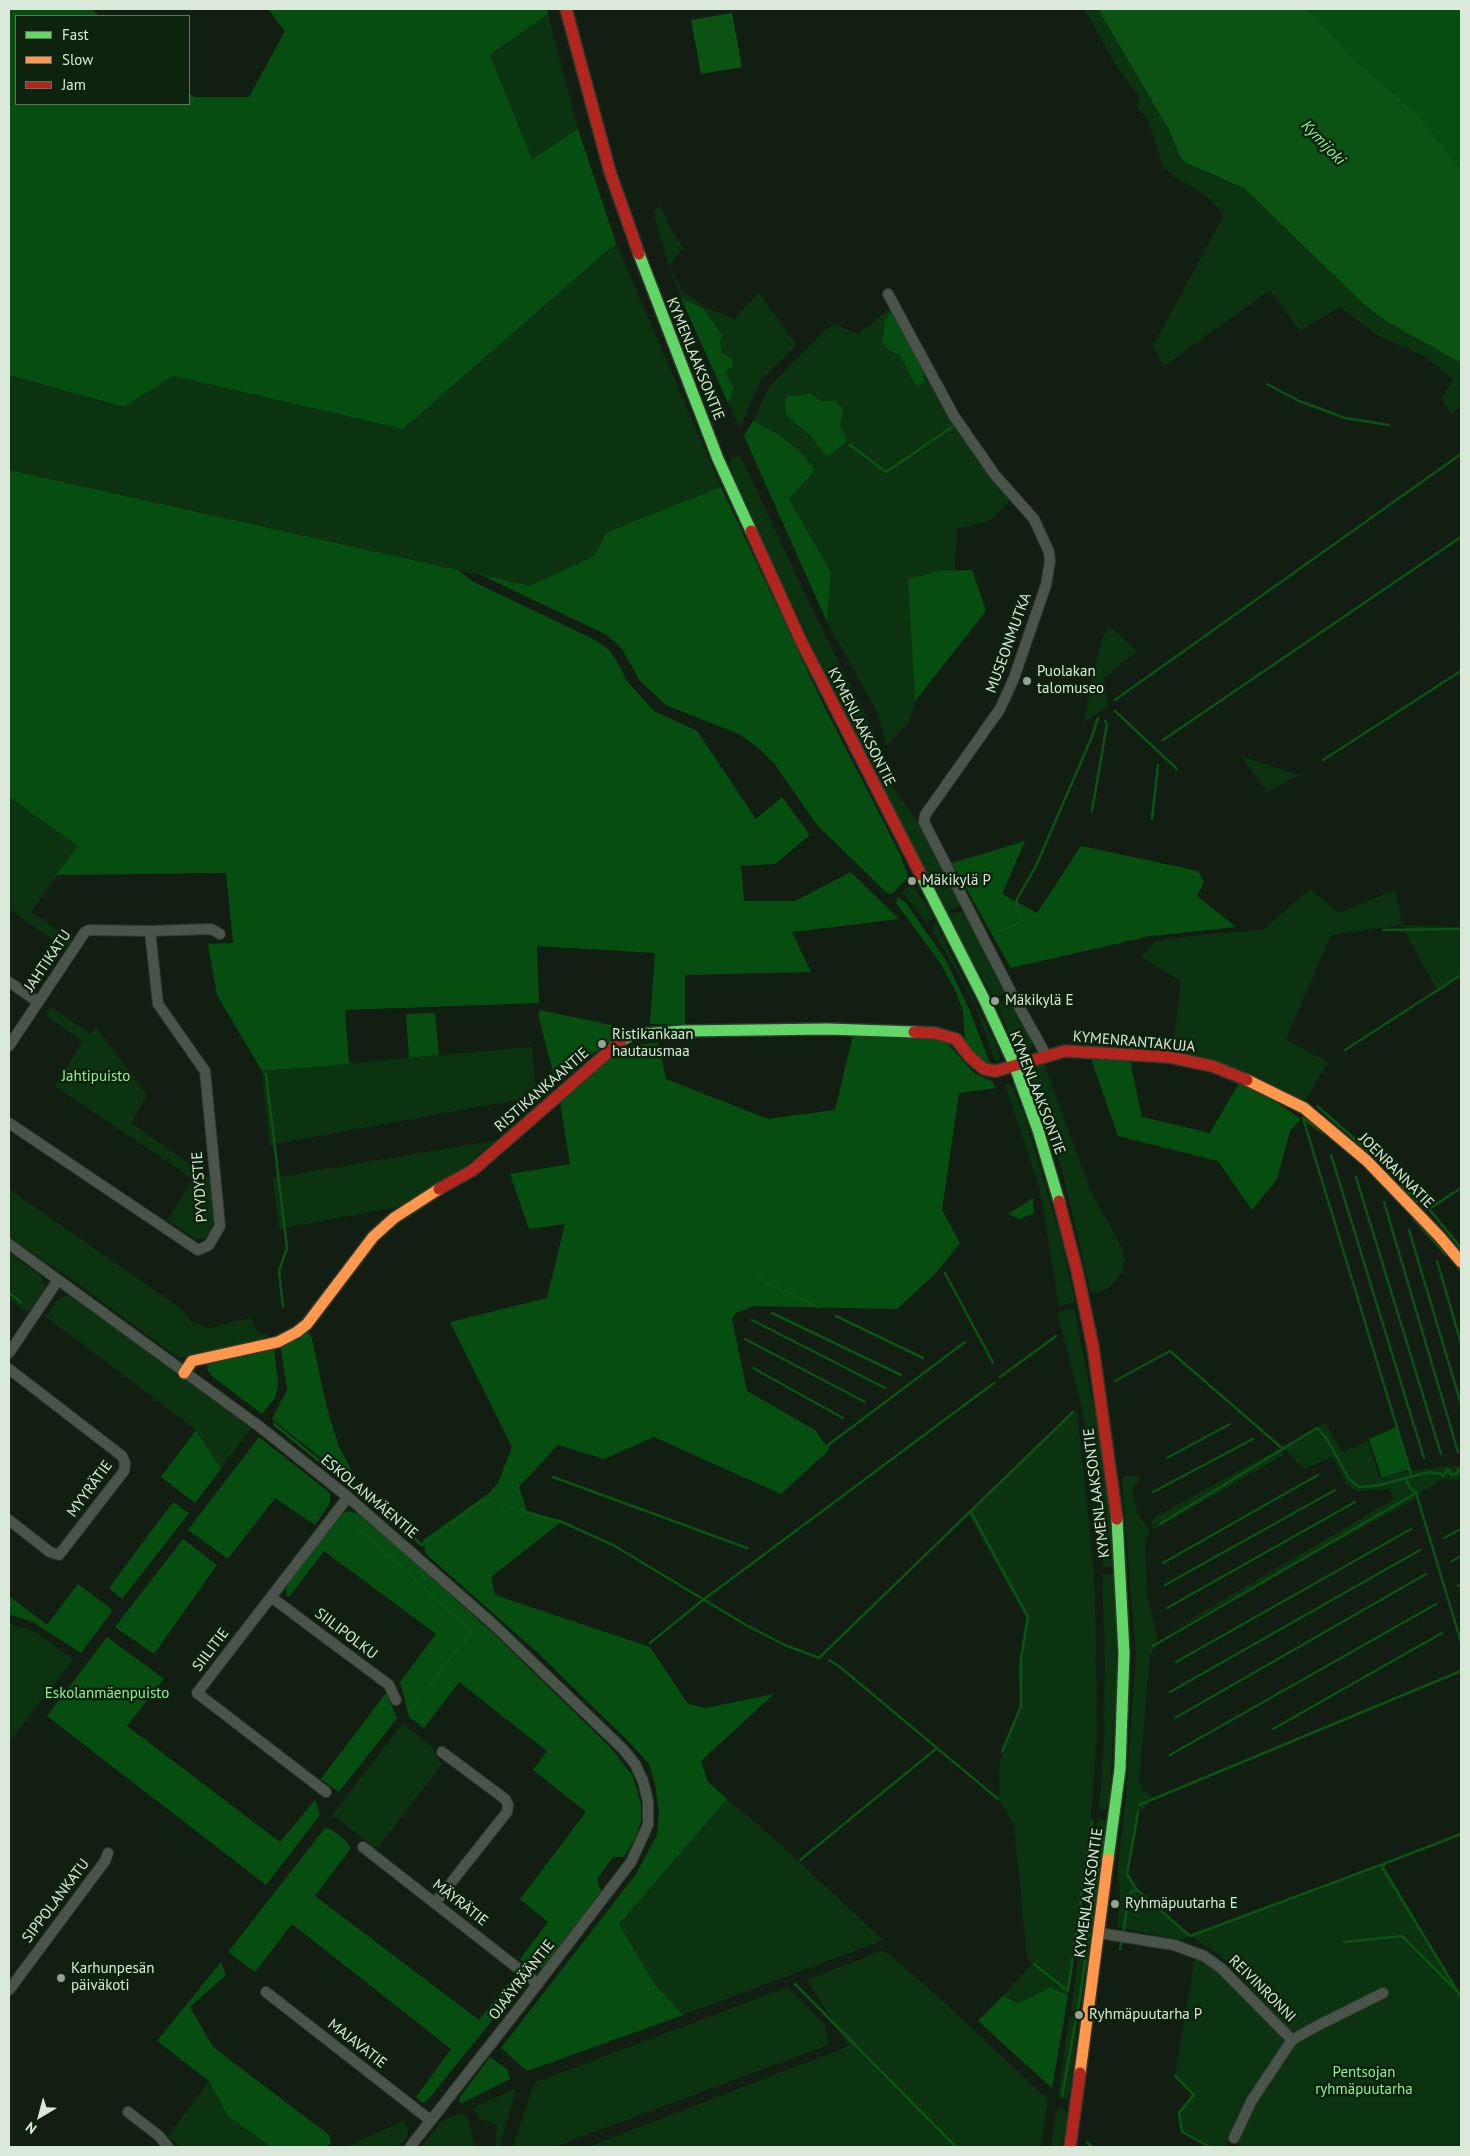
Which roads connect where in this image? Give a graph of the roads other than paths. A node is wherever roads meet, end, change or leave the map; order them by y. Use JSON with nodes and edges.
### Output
{"nodes":[{"id":1,"x":566,"y":9,"type":"edge"},
{"id":2,"x":888,"y":294,"type":"dead end"},
{"id":3,"x":150,"y":931,"type":"junction"},
{"id":4,"x":220,"y":934,"type":"dead end"},
{"id":5,"x":9,"y":982,"type":"edge"},
{"id":6,"x":38,"y":1002,"type":"junction"},
{"id":7,"x":9,"y":1046,"type":"edge"},
{"id":8,"x":1046,"y":1055,"type":"junction"},
{"id":9,"x":1014,"y":1064,"type":"junction"},
{"id":10,"x":1304,"y":1108,"type":"joint"},
{"id":11,"x":9,"y":1123,"type":"edge"},
{"id":12,"x":9,"y":1244,"type":"edge"},
{"id":13,"x":1461,"y":1262,"type":"edge"},
{"id":14,"x":58,"y":1280,"type":"junction"},
{"id":15,"x":9,"y":1353,"type":"edge"},
{"id":16,"x":9,"y":1369,"type":"edge"},
{"id":17,"x":184,"y":1373,"type":"junction"},
{"id":18,"x":348,"y":1497,"type":"junction"},
{"id":19,"x":9,"y":1520,"type":"edge"},
{"id":20,"x":271,"y":1597,"type":"junction"},
{"id":21,"x":396,"y":1700,"type":"dead end"},
{"id":22,"x":442,"y":1752,"type":"dead end"},
{"id":23,"x":326,"y":1792,"type":"dead end"},
{"id":24,"x":648,"y":1824,"type":"joint"},
{"id":25,"x":362,"y":1847,"type":"dead end"},
{"id":26,"x":108,"y":1853,"type":"dead end"},
{"id":27,"x":435,"y":1903,"type":"junction"},
{"id":28,"x":1099,"y":1934,"type":"junction"},
{"id":29,"x":538,"y":1984,"type":"junction"},
{"id":30,"x":9,"y":1990,"type":"edge"},
{"id":31,"x":266,"y":1992,"type":"dead end"},
{"id":32,"x":1384,"y":1993,"type":"dead end"},
{"id":33,"x":1292,"y":2040,"type":"junction"},
{"id":34,"x":128,"y":2112,"type":"dead end"},
{"id":35,"x":430,"y":2120,"type":"junction"},
{"id":36,"x":1234,"y":2138,"type":"dead end"},
{"id":37,"x":168,"y":2147,"type":"edge"},
{"id":38,"x":410,"y":2147,"type":"edge"},
{"id":39,"x":1070,"y":2147,"type":"edge"}],
"edges":[{"from":1,"to":9,"type":"main road","name":"KYMENLAAKSONTIE"},
{"from":2,"to":8,"type":"street","name":"MUSEONMUTKA"},
{"from":3,"to":4,"type":"street","name":"JAHTIKATU"},
{"from":3,"to":6,"type":"street","name":"JAHTIKATU"},
{"from":3,"to":11,"type":"street","name":"PYYDYSTIE"},
{"from":5,"to":6,"type":"street"},
{"from":6,"to":7,"type":"street","name":"JAHTIKATU"},
{"from":8,"to":9,"type":"main road","name":"KYMENRANTAKUJA"},
{"from":8,"to":10,"type":"main road","name":"KYMENRANTAKUJA"},
{"from":9,"to":17,"type":"main road","name":"RISTIKANKAANTIE"},
{"from":9,"to":28,"type":"main road","name":"KYMENLAAKSONTIE"},
{"from":10,"to":13,"type":"main road","name":"JOENRANNATIE"},
{"from":12,"to":14,"type":"street","name":"ESKOLANMÄENTIE"},
{"from":14,"to":15,"type":"street"},
{"from":14,"to":17,"type":"street","name":"ESKOLANMÄENTIE"},
{"from":16,"to":19,"type":"street","name":"MYYRÄTIE"},
{"from":17,"to":18,"type":"street","name":"ESKOLANMÄENTIE"},
{"from":18,"to":20,"type":"street","name":"SIILITIE"},
{"from":18,"to":24,"type":"street","name":"ESKOLANMÄENTIE"},
{"from":20,"to":21,"type":"street","name":"SIILIPOLKU"},
{"from":20,"to":23,"type":"street","name":"SIILITIE"},
{"from":22,"to":27,"type":"street"},
{"from":24,"to":29,"type":"street","name":"OJAÄYRÄÄNTIE"},
{"from":25,"to":27,"type":"street","name":"MÄYRÄTIE"},
{"from":26,"to":30,"type":"street","name":"SIPPOLANKATU"},
{"from":27,"to":29,"type":"street","name":"MÄYRÄTIE"},
{"from":28,"to":33,"type":"street","name":"REIVINRONNI"},
{"from":28,"to":39,"type":"main road","name":"KYMENLAAKSONTIE"},
{"from":29,"to":35,"type":"street","name":"OJAÄYRÄÄNTIE"},
{"from":31,"to":35,"type":"street","name":"MAJAVATIE"},
{"from":32,"to":33,"type":"street"},
{"from":33,"to":36,"type":"street","name":"REIVINRONNI"},
{"from":34,"to":37,"type":"street"},
{"from":35,"to":38,"type":"street","name":"OJAÄYRÄÄNTIE"}]}
